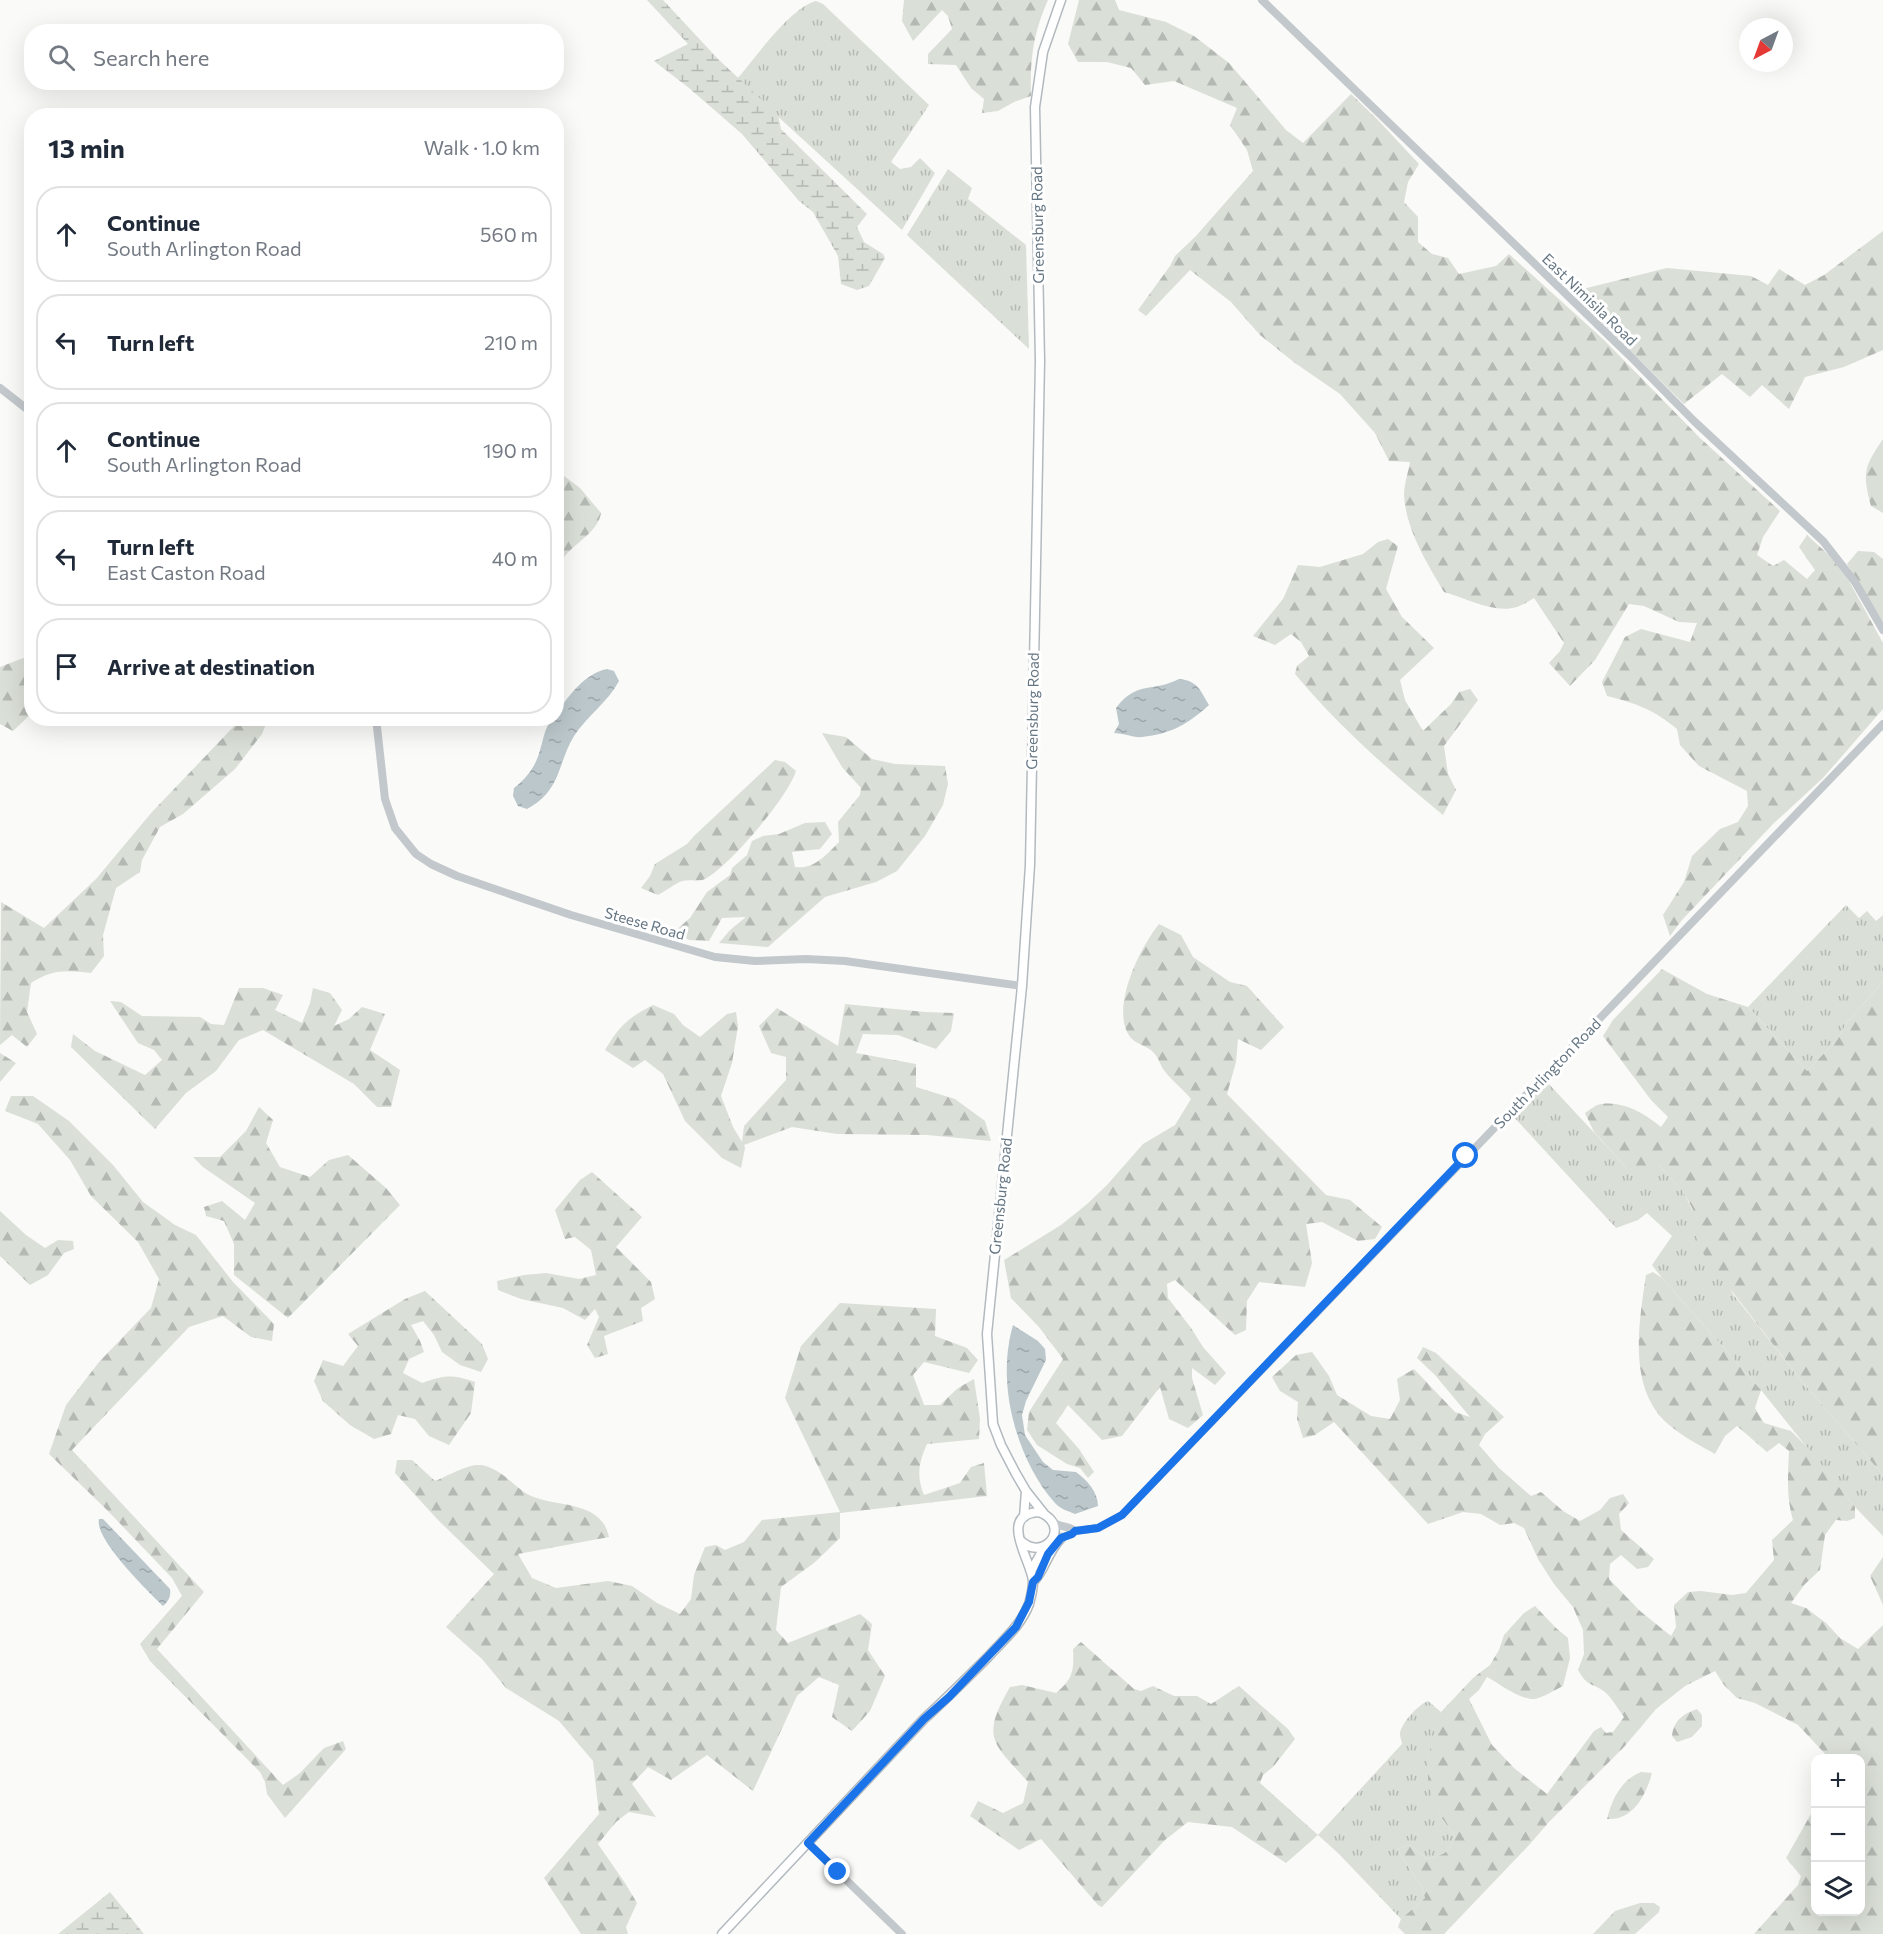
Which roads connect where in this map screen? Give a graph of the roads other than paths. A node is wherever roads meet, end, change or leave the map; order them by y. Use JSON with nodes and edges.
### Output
{"nodes":[{"id":1,"x":1061,"y":0,"type":"edge"},
{"id":2,"x":1262,"y":0,"type":"edge"},
{"id":3,"x":0,"y":388,"type":"edge"},
{"id":4,"x":24,"y":407,"type":"edge"},
{"id":5,"x":1883,"y":630,"type":"edge"},
{"id":6,"x":1883,"y":724,"type":"edge"},
{"id":7,"x":377,"y":726,"type":"edge"},
{"id":8,"x":1022,"y":986,"type":"junction"},
{"id":9,"x":1026,"y":1491,"type":"junction"},
{"id":10,"x":1024,"y":1517,"type":"junction"},
{"id":11,"x":1048,"y":1518,"type":"junction"},
{"id":12,"x":1075,"y":1531,"type":"junction"},
{"id":13,"x":1061,"y":1538,"type":"junction"},
{"id":14,"x":1021,"y":1541,"type":"junction"},
{"id":15,"x":1047,"y":1545,"type":"junction"},
{"id":16,"x":1031,"y":1571,"type":"junction"},
{"id":17,"x":1033,"y":1582,"type":"junction"},
{"id":18,"x":808,"y":1843,"type":"junction"},
{"id":19,"x":722,"y":1934,"type":"edge"},
{"id":20,"x":902,"y":1934,"type":"edge"}],
"edges":[{"from":1,"to":8,"type":"main road","name":"Greensburg Road"},
{"from":2,"to":5,"type":"street","name":"East Nimisila Road"},
{"from":3,"to":4,"type":"street"},
{"from":6,"to":12,"type":"street","name":"South Arlington Road"},
{"from":7,"to":8,"type":"street","name":"Steese Road"},
{"from":8,"to":9,"type":"main road","name":"Greensburg Road"},
{"from":9,"to":10,"type":"main road"},
{"from":9,"to":11,"type":"main road","name":"Greensburg Road"},
{"from":10,"to":11,"type":"main road"},
{"from":10,"to":14,"type":"main road"},
{"from":11,"to":12,"type":"street"},
{"from":11,"to":15,"type":"main road"},
{"from":12,"to":13,"type":"street","name":"South Arlington Road"},
{"from":13,"to":15,"type":"street","name":"South Arlington Road"},
{"from":13,"to":17,"type":"main road"},
{"from":14,"to":15,"type":"main road"},
{"from":14,"to":16,"type":"main road"},
{"from":15,"to":16,"type":"main road"},
{"from":16,"to":17,"type":"main road"},
{"from":17,"to":18,"type":"main road"},
{"from":18,"to":19,"type":"main road"},
{"from":18,"to":20,"type":"street"}]}
